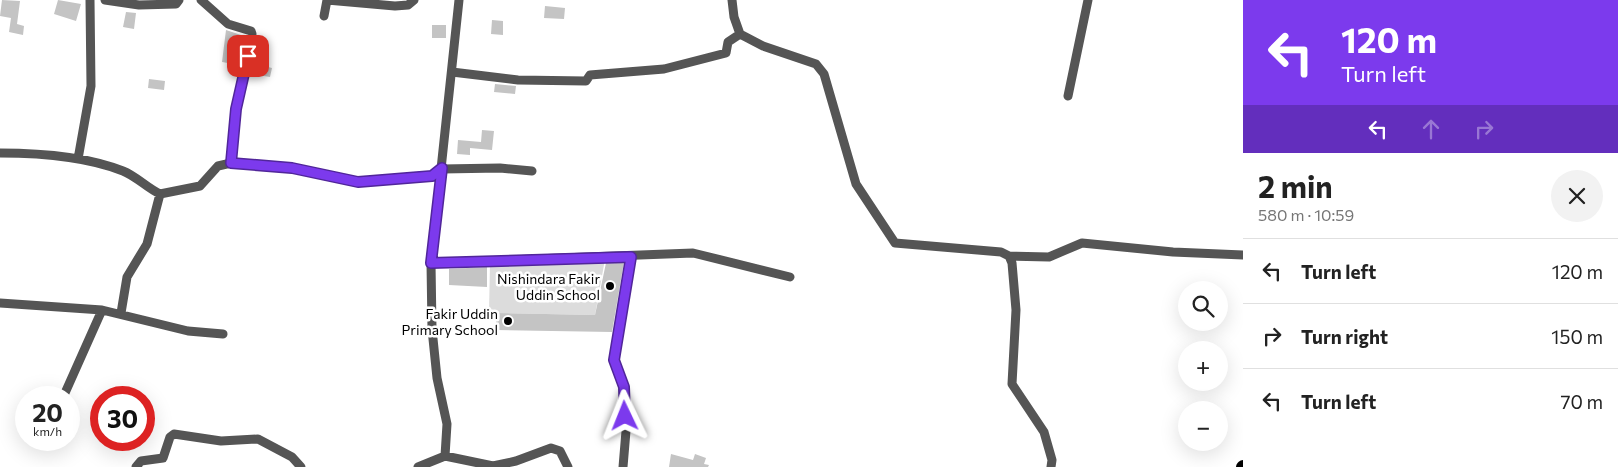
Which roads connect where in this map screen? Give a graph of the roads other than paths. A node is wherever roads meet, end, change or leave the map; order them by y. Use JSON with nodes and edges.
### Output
{"nodes":[{"id":1,"x":90,"y":0,"type":"edge"},
{"id":2,"x":104,"y":0,"type":"edge"},
{"id":3,"x":179,"y":0,"type":"edge"},
{"id":4,"x":201,"y":0,"type":"edge"},
{"id":5,"x":414,"y":0,"type":"edge"},
{"id":6,"x":460,"y":0,"type":"edge"},
{"id":7,"x":732,"y":0,"type":"edge"},
{"id":8,"x":1088,"y":0,"type":"edge"},
{"id":9,"x":324,"y":16,"type":"dead end"},
{"id":10,"x":740,"y":34,"type":"junction"},
{"id":11,"x":452,"y":72,"type":"junction"},
{"id":12,"x":1068,"y":96,"type":"dead end"},
{"id":13,"x":0,"y":153,"type":"edge"},
{"id":14,"x":78,"y":159,"type":"junction"},
{"id":15,"x":231,"y":163,"type":"junction"},
{"id":16,"x":442,"y":168,"type":"junction"},
{"id":17,"x":532,"y":171,"type":"dead end"},
{"id":18,"x":160,"y":194,"type":"junction"},
{"id":19,"x":1243,"y":255,"type":"edge"},
{"id":20,"x":1009,"y":256,"type":"junction"},
{"id":21,"x":631,"y":257,"type":"junction"},
{"id":22,"x":431,"y":263,"type":"junction"},
{"id":23,"x":790,"y":277,"type":"dead end"},
{"id":24,"x":0,"y":303,"type":"edge"},
{"id":25,"x":102,"y":310,"type":"junction"},
{"id":26,"x":121,"y":313,"type":"junction"},
{"id":27,"x":224,"y":334,"type":"dead end"},
{"id":28,"x":68,"y":386,"type":"edge"},
{"id":29,"x":445,"y":456,"type":"junction"},
{"id":30,"x":136,"y":467,"type":"edge"},
{"id":31,"x":301,"y":467,"type":"edge"},
{"id":32,"x":418,"y":467,"type":"edge"},
{"id":33,"x":568,"y":467,"type":"edge"},
{"id":34,"x":623,"y":467,"type":"edge"},
{"id":35,"x":1051,"y":467,"type":"edge"}],
"edges":[{"from":1,"to":14,"type":"street"},
{"from":2,"to":3,"type":"street"},
{"from":4,"to":15,"type":"street"},
{"from":5,"to":9,"type":"street"},
{"from":6,"to":11,"type":"street"},
{"from":7,"to":10,"type":"street"},
{"from":8,"to":12,"type":"street"},
{"from":10,"to":11,"type":"street"},
{"from":10,"to":20,"type":"street"},
{"from":11,"to":16,"type":"street"},
{"from":13,"to":14,"type":"street"},
{"from":14,"to":18,"type":"street"},
{"from":15,"to":16,"type":"street"},
{"from":15,"to":18,"type":"street"},
{"from":16,"to":17,"type":"street"},
{"from":16,"to":22,"type":"street"},
{"from":18,"to":26,"type":"street"},
{"from":19,"to":20,"type":"street"},
{"from":20,"to":35,"type":"street"},
{"from":21,"to":22,"type":"street"},
{"from":21,"to":23,"type":"street"},
{"from":21,"to":34,"type":"street"},
{"from":22,"to":29,"type":"street"},
{"from":24,"to":25,"type":"street"},
{"from":25,"to":26,"type":"street"},
{"from":25,"to":28,"type":"street"},
{"from":26,"to":27,"type":"street"},
{"from":29,"to":32,"type":"street"},
{"from":29,"to":33,"type":"street"},
{"from":30,"to":31,"type":"street"}]}
